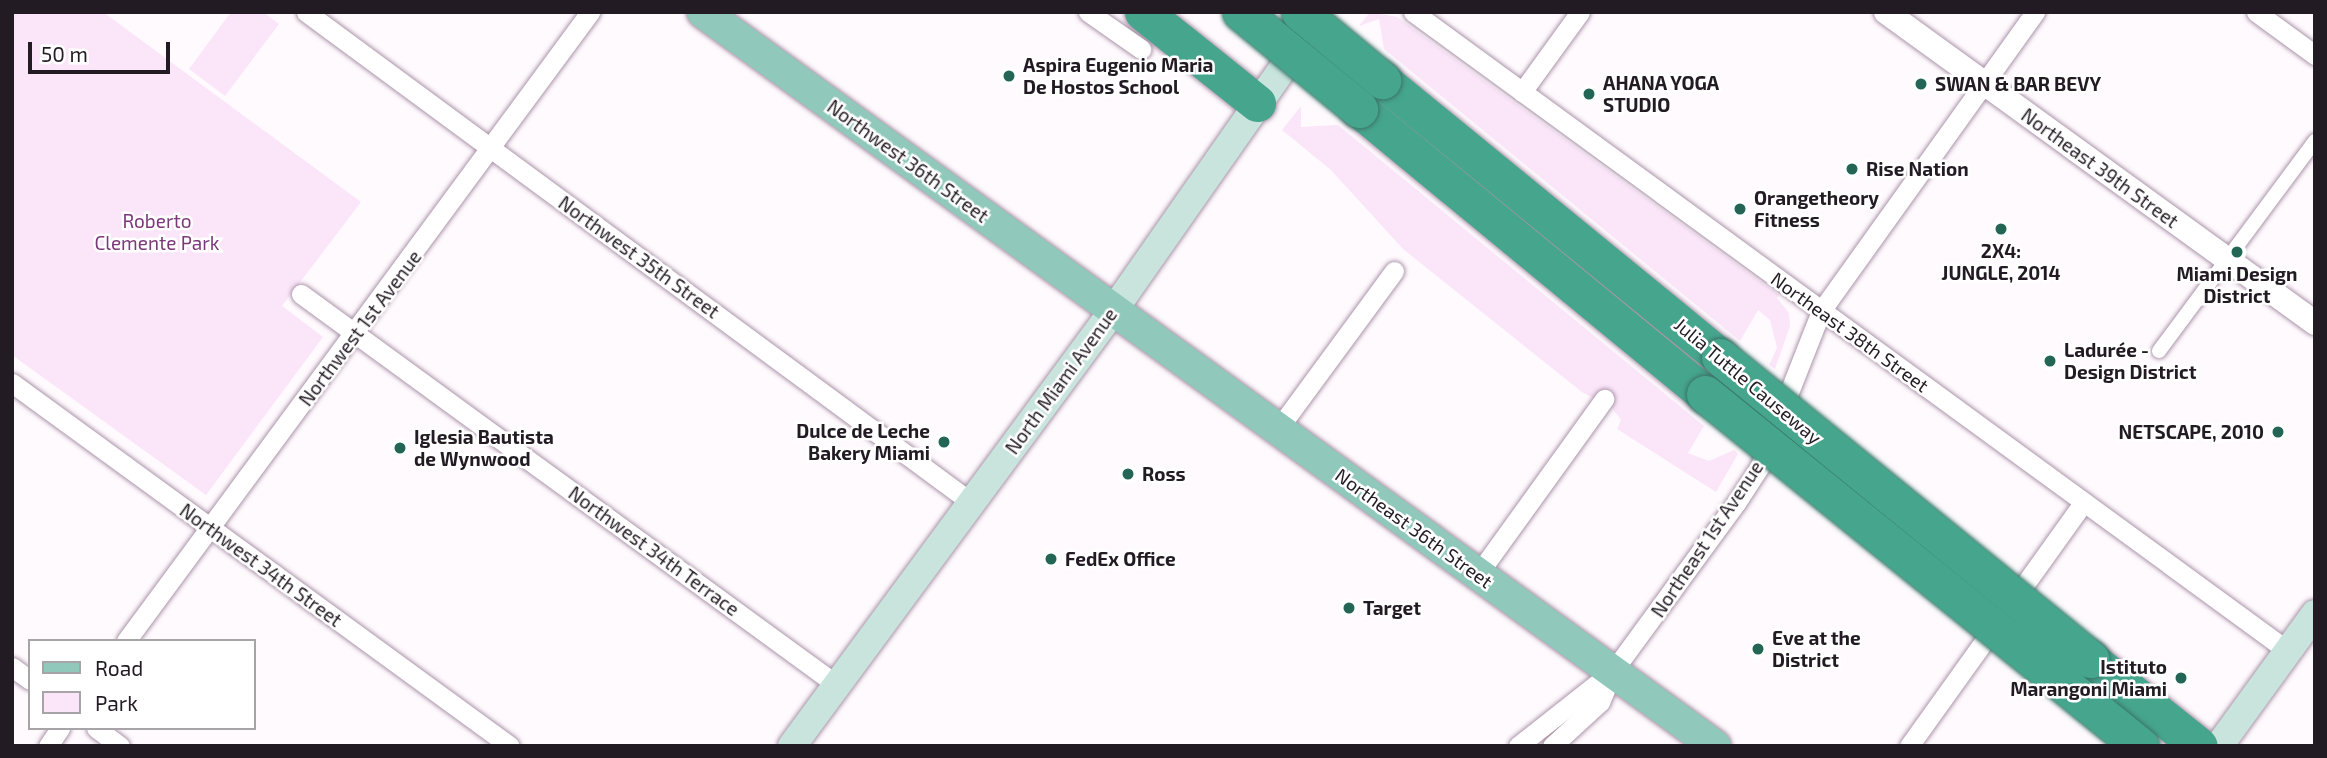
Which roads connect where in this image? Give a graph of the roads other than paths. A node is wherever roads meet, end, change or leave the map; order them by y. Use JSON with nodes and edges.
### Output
{"nodes":[{"id":1,"x":306,"y":12,"type":"edge"},
{"id":2,"x":590,"y":12,"type":"edge"},
{"id":3,"x":703,"y":12,"type":"edge"},
{"id":4,"x":1088,"y":12,"type":"edge"},
{"id":5,"x":1143,"y":12,"type":"edge"},
{"id":6,"x":1241,"y":12,"type":"edge"},
{"id":7,"x":1300,"y":12,"type":"edge"},
{"id":8,"x":1323,"y":12,"type":"edge"},
{"id":9,"x":1413,"y":12,"type":"edge"},
{"id":10,"x":1580,"y":12,"type":"edge"},
{"id":11,"x":1886,"y":12,"type":"edge"},
{"id":12,"x":2035,"y":12,"type":"edge"},
{"id":13,"x":2256,"y":12,"type":"edge"},
{"id":14,"x":1140,"y":49,"type":"dead end"},
{"id":15,"x":2315,"y":55,"type":"edge"},
{"id":16,"x":1983,"y":82,"type":"junction"},
{"id":17,"x":1522,"y":92,"type":"junction"},
{"id":18,"x":1258,"y":103,"type":"junction"},
{"id":19,"x":2315,"y":141,"type":"edge"},
{"id":20,"x":492,"y":148,"type":"junction"},
{"id":21,"x":2228,"y":263,"type":"junction"},
{"id":22,"x":1394,"y":271,"type":"dead end"},
{"id":23,"x":301,"y":294,"type":"dead end"},
{"id":24,"x":1113,"y":311,"type":"junction"},
{"id":25,"x":1821,"y":311,"type":"junction"},
{"id":26,"x":2315,"y":323,"type":"edge"},
{"id":27,"x":356,"y":334,"type":"junction"},
{"id":28,"x":2159,"y":351,"type":"dead end"},
{"id":29,"x":12,"y":383,"type":"edge"},
{"id":30,"x":1604,"y":399,"type":"dead end"},
{"id":31,"x":1278,"y":429,"type":"junction"},
{"id":32,"x":2084,"y":502,"type":"junction"},
{"id":33,"x":972,"y":503,"type":"junction"},
{"id":34,"x":210,"y":527,"type":"junction"},
{"id":35,"x":1478,"y":574,"type":"junction"},
{"id":36,"x":2315,"y":614,"type":"edge"},
{"id":37,"x":127,"y":639,"type":"edge"},
{"id":38,"x":2288,"y":651,"type":"junction"},
{"id":39,"x":12,"y":667,"type":"edge"},
{"id":40,"x":1613,"y":671,"type":"junction"},
{"id":41,"x":28,"y":679,"type":"edge"},
{"id":42,"x":836,"y":685,"type":"junction"},
{"id":43,"x":59,"y":730,"type":"edge"},
{"id":44,"x":99,"y":730,"type":"edge"},
{"id":45,"x":48,"y":746,"type":"edge"},
{"id":46,"x":120,"y":746,"type":"edge"},
{"id":47,"x":510,"y":746,"type":"edge"},
{"id":48,"x":792,"y":746,"type":"edge"},
{"id":49,"x":1518,"y":746,"type":"edge"},
{"id":50,"x":1552,"y":746,"type":"edge"},
{"id":51,"x":1715,"y":746,"type":"edge"},
{"id":52,"x":1909,"y":746,"type":"edge"},
{"id":53,"x":2140,"y":746,"type":"edge"},
{"id":54,"x":2199,"y":746,"type":"edge"},
{"id":55,"x":2219,"y":746,"type":"edge"}],
"edges":[{"from":1,"to":20,"type":"street","name":"Northwest 35th Street"},
{"from":2,"to":20,"type":"street","name":"Northwest 1st Avenue"},
{"from":3,"to":24,"type":"main road","name":"Northwest 36th Street"},
{"from":4,"to":14,"type":"street"},
{"from":5,"to":18,"type":"highway"},
{"from":6,"to":53,"type":"highway","name":"Julia Tuttle Causeway","bridge":true},
{"from":7,"to":54,"type":"highway","name":"Julia Tuttle Causeway","bridge":true},
{"from":8,"to":18,"type":"main road","name":"North Miami Avenue"},
{"from":9,"to":17,"type":"street","name":"Northeast 38th Street"},
{"from":10,"to":17,"type":"street"},
{"from":11,"to":16,"type":"street","name":"Northeast 39th Street"},
{"from":12,"to":16,"type":"street","name":"Northeast 1st Avenue"},
{"from":13,"to":15,"type":"street"},
{"from":16,"to":21,"type":"street","name":"Northeast 39th Street"},
{"from":16,"to":25,"type":"street","name":"Northeast 1st Avenue"},
{"from":17,"to":25,"type":"street","name":"Northeast 38th Street"},
{"from":18,"to":24,"type":"main road","name":"North Miami Avenue"},
{"from":19,"to":21,"type":"street"},
{"from":20,"to":27,"type":"street","name":"Northwest 1st Avenue"},
{"from":20,"to":33,"type":"street","name":"Northwest 35th Street"},
{"from":21,"to":26,"type":"street","name":"Northeast 39th Street"},
{"from":21,"to":28,"type":"street"},
{"from":22,"to":31,"type":"street"},
{"from":23,"to":27,"type":"street","name":"Northwest 34th Terrace"},
{"from":24,"to":31,"type":"main road","name":"Northeast 36th Street"},
{"from":24,"to":33,"type":"main road","name":"North Miami Avenue"},
{"from":25,"to":32,"type":"street","name":"Northeast 38th Street"},
{"from":25,"to":40,"type":"street","name":"Northeast 1st Avenue"},
{"from":27,"to":34,"type":"street","name":"Northwest 1st Avenue"},
{"from":27,"to":42,"type":"street","name":"Northwest 34th Terrace"},
{"from":29,"to":34,"type":"street","name":"Northwest 34th Street"},
{"from":30,"to":35,"type":"street"},
{"from":31,"to":35,"type":"main road","name":"Northeast 36th Street"},
{"from":32,"to":38,"type":"street","name":"Northeast 38th Street"},
{"from":32,"to":52,"type":"street"},
{"from":33,"to":42,"type":"main road","name":"North Miami Avenue"},
{"from":34,"to":37,"type":"street","name":"Northwest 1st Avenue"},
{"from":34,"to":47,"type":"street","name":"Northwest 34th Street"},
{"from":35,"to":40,"type":"main road","name":"Northeast 36th Street"},
{"from":36,"to":38,"type":"main road"},
{"from":38,"to":55,"type":"main road"},
{"from":39,"to":41,"type":"street"},
{"from":40,"to":49,"type":"street"},
{"from":40,"to":50,"type":"street"},
{"from":40,"to":51,"type":"main road","name":"Northeast 36th Street"},
{"from":42,"to":48,"type":"main road","name":"North Miami Avenue"},
{"from":43,"to":45,"type":"street"},
{"from":44,"to":46,"type":"street"}]}
